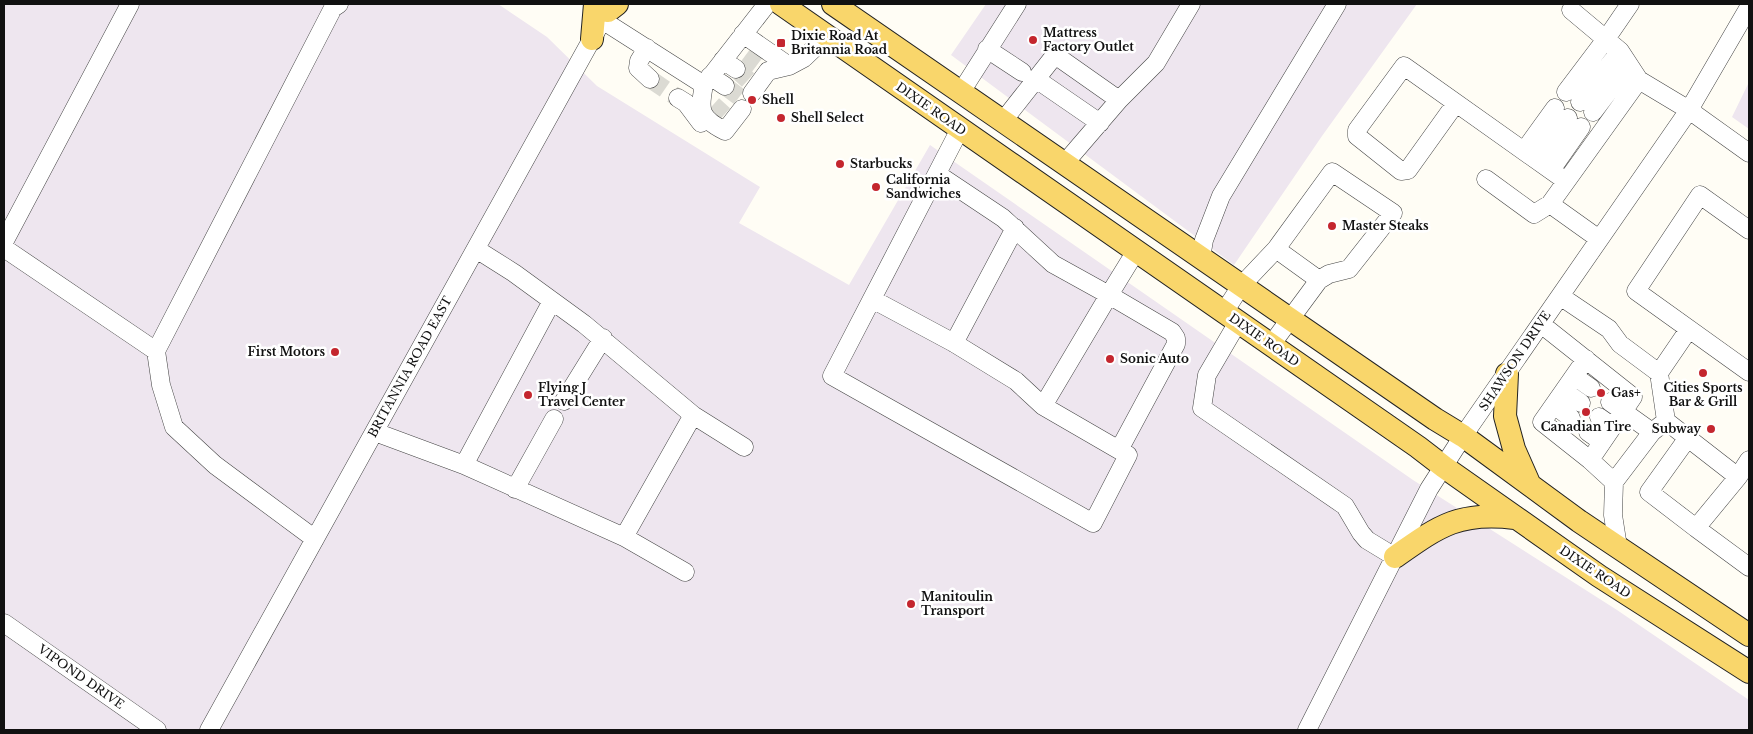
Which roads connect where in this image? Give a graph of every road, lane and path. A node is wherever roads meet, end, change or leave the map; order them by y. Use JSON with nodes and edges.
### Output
{"nodes":[{"id":1,"x":130,"y":4,"type":"edge"},
{"id":2,"x":339,"y":4,"type":"edge"},
{"id":3,"x":767,"y":4,"type":"edge"},
{"id":4,"x":781,"y":4,"type":"edge"},
{"id":5,"x":833,"y":4,"type":"edge"},
{"id":6,"x":1017,"y":4,"type":"edge"},
{"id":7,"x":1191,"y":4,"type":"edge"},
{"id":8,"x":1337,"y":4,"type":"edge"},
{"id":9,"x":1630,"y":4,"type":"edge"},
{"id":10,"x":1749,"y":7,"type":"edge"},
{"id":11,"x":1571,"y":10,"type":"dead end"},
{"id":12,"x":604,"y":13,"type":"edge"},
{"id":13,"x":744,"y":34,"type":"junction"},
{"id":14,"x":827,"y":36,"type":"junction"},
{"id":15,"x":1606,"y":39,"type":"junction"},
{"id":16,"x":647,"y":48,"type":"junction"},
{"id":17,"x":987,"y":49,"type":"junction"},
{"id":18,"x":789,"y":66,"type":"junction"},
{"id":19,"x":1629,"y":66,"type":"junction"},
{"id":20,"x":746,"y":70,"type":"junction"},
{"id":21,"x":1029,"y":76,"type":"junction"},
{"id":22,"x":650,"y":80,"type":"tunnel mouth"},
{"id":23,"x":960,"y":92,"type":"junction"},
{"id":24,"x":678,"y":98,"type":"tunnel mouth"},
{"id":25,"x":1119,"y":100,"type":"junction"},
{"id":26,"x":719,"y":102,"type":"junction"},
{"id":27,"x":1456,"y":104,"type":"junction"},
{"id":28,"x":1688,"y":110,"type":"junction"},
{"id":29,"x":1003,"y":121,"type":"junction"},
{"id":30,"x":1100,"y":123,"type":"junction"},
{"id":31,"x":960,"y":129,"type":"junction"},
{"id":32,"x":1749,"y":153,"type":"edge"},
{"id":33,"x":1537,"y":160,"type":"junction"},
{"id":34,"x":1064,"y":164,"type":"junction"},
{"id":35,"x":937,"y":174,"type":"junction"},
{"id":36,"x":1486,"y":179,"type":"dead end"},
{"id":37,"x":1566,"y":181,"type":"junction"},
{"id":38,"x":1550,"y":204,"type":"junction"},
{"id":39,"x":1015,"y":228,"type":"junction"},
{"id":40,"x":1749,"y":230,"type":"edge"},
{"id":41,"x":1599,"y":239,"type":"junction"},
{"id":42,"x":4,"y":242,"type":"edge"},
{"id":43,"x":4,"y":248,"type":"edge"},
{"id":44,"x":476,"y":249,"type":"junction"},
{"id":45,"x":1276,"y":249,"type":"junction"},
{"id":46,"x":1136,"y":251,"type":"junction"},
{"id":47,"x":1201,"y":258,"type":"junction"},
{"id":48,"x":1319,"y":280,"type":"junction"},
{"id":49,"x":1241,"y":286,"type":"junction"},
{"id":50,"x":1109,"y":295,"type":"junction"},
{"id":51,"x":1560,"y":296,"type":"junction"},
{"id":52,"x":872,"y":299,"type":"junction"},
{"id":53,"x":552,"y":300,"type":"junction"},
{"id":54,"x":1231,"y":317,"type":"junction"},
{"id":55,"x":1290,"y":319,"type":"junction"},
{"id":56,"x":1541,"y":324,"type":"junction"},
{"id":57,"x":1689,"y":329,"type":"junction"},
{"id":58,"x":603,"y":338,"type":"junction"},
{"id":59,"x":954,"y":343,"type":"junction"},
{"id":60,"x":1271,"y":345,"type":"junction"},
{"id":61,"x":156,"y":351,"type":"junction"},
{"id":62,"x":1586,"y":360,"type":"junction"},
{"id":63,"x":1749,"y":372,"type":"edge"},
{"id":64,"x":1659,"y":373,"type":"junction"},
{"id":65,"x":1506,"y":374,"type":"junction"},
{"id":66,"x":1574,"y":376,"type":"junction"},
{"id":67,"x":1591,"y":388,"type":"dead end"},
{"id":68,"x":1564,"y":391,"type":"junction"},
{"id":69,"x":564,"y":401,"type":"dead end"},
{"id":70,"x":1581,"y":403,"type":"dead end"},
{"id":71,"x":1554,"y":405,"type":"junction"},
{"id":72,"x":1043,"y":406,"type":"junction"},
{"id":73,"x":1617,"y":407,"type":"junction"},
{"id":74,"x":692,"y":415,"type":"junction"},
{"id":75,"x":1570,"y":418,"type":"dead end"},
{"id":76,"x":554,"y":419,"type":"dead end"},
{"id":77,"x":1666,"y":421,"type":"junction"},
{"id":78,"x":374,"y":432,"type":"junction"},
{"id":79,"x":1588,"y":432,"type":"dead end"},
{"id":80,"x":1652,"y":432,"type":"junction"},
{"id":81,"x":1463,"y":436,"type":"junction"},
{"id":82,"x":1687,"y":439,"type":"junction"},
{"id":83,"x":1602,"y":442,"type":"junction"},
{"id":84,"x":744,"y":447,"type":"dead end"},
{"id":85,"x":1119,"y":450,"type":"junction"},
{"id":86,"x":1590,"y":460,"type":"junction"},
{"id":87,"x":1749,"y":460,"type":"edge"},
{"id":88,"x":464,"y":465,"type":"junction"},
{"id":89,"x":1444,"y":468,"type":"junction"},
{"id":90,"x":1738,"y":477,"type":"junction"},
{"id":91,"x":1614,"y":482,"type":"junction"},
{"id":92,"x":1529,"y":484,"type":"junction"},
{"id":93,"x":515,"y":489,"type":"junction"},
{"id":94,"x":1516,"y":518,"type":"junction"},
{"id":95,"x":1696,"y":528,"type":"junction"},
{"id":96,"x":624,"y":537,"type":"junction"},
{"id":97,"x":315,"y":539,"type":"junction"},
{"id":98,"x":1618,"y":547,"type":"junction"},
{"id":99,"x":1395,"y":557,"type":"junction"},
{"id":100,"x":1749,"y":567,"type":"edge"},
{"id":101,"x":685,"y":572,"type":"dead end"},
{"id":102,"x":4,"y":623,"type":"edge"},
{"id":103,"x":1749,"y":635,"type":"edge"},
{"id":104,"x":1749,"y":672,"type":"edge"},
{"id":105,"x":157,"y":730,"type":"edge"},
{"id":106,"x":209,"y":730,"type":"edge"},
{"id":107,"x":1307,"y":730,"type":"edge"}],
"edges":[{"from":1,"to":42,"type":"street"},
{"from":2,"to":61,"type":"street"},
{"from":3,"to":13,"type":"street"},
{"from":4,"to":14,"type":"main road","name":"DIXIE ROAD"},
{"from":5,"to":23,"type":"main road"},
{"from":6,"to":17,"type":"street"},
{"from":7,"to":25,"type":"street"},
{"from":8,"to":47,"type":"street"},
{"from":9,"to":15,"type":"street"},
{"from":10,"to":28,"type":"street","name":"SHAWSON DRIVE"},
{"from":11,"to":15,"type":"street"},
{"from":12,"to":16,"type":"street"},
{"from":12,"to":44,"type":"street","name":"BRITANNIA ROAD EAST"},
{"from":13,"to":18,"type":"street"},
{"from":13,"to":20,"type":"street"},
{"from":14,"to":18,"type":"street"},
{"from":14,"to":31,"type":"main road","name":"DIXIE ROAD"},
{"from":15,"to":19,"type":"street"},
{"from":15,"to":19,"type":"street"},
{"from":16,"to":22,"type":"street"},
{"from":16,"to":26,"type":"street"},
{"from":17,"to":21,"type":"street"},
{"from":17,"to":23,"type":"street"},
{"from":18,"to":20,"type":"street"},
{"from":19,"to":28,"type":"street"},
{"from":19,"to":37,"type":"street"},
{"from":20,"to":26,"type":"street"},
{"from":21,"to":25,"type":"street"},
{"from":21,"to":29,"type":"street"},
{"from":21,"to":30,"type":"street"},
{"from":23,"to":29,"type":"main road"},
{"from":24,"to":26,"type":"street"},
{"from":25,"to":30,"type":"street"},
{"from":27,"to":27,"type":"street"},
{"from":27,"to":33,"type":"street"},
{"from":28,"to":32,"type":"street"},
{"from":28,"to":41,"type":"street","name":"SHAWSON DRIVE"},
{"from":29,"to":34,"type":"main road"},
{"from":30,"to":34,"type":"street"},
{"from":31,"to":35,"type":"street"},
{"from":31,"to":46,"type":"main road","name":"DIXIE ROAD"},
{"from":33,"to":33,"type":"street"},
{"from":33,"to":37,"type":"street"},
{"from":34,"to":47,"type":"main road"},
{"from":35,"to":39,"type":"street"},
{"from":35,"to":52,"type":"street"},
{"from":36,"to":38,"type":"street"},
{"from":37,"to":38,"type":"street"},
{"from":38,"to":41,"type":"street"},
{"from":39,"to":50,"type":"street"},
{"from":39,"to":59,"type":"street"},
{"from":40,"to":57,"type":"street"},
{"from":41,"to":51,"type":"street","name":"SHAWSON DRIVE"},
{"from":43,"to":61,"type":"street"},
{"from":44,"to":53,"type":"street"},
{"from":44,"to":78,"type":"street","name":"BRITANNIA ROAD EAST"},
{"from":45,"to":48,"type":"street"},
{"from":45,"to":48,"type":"street"},
{"from":45,"to":49,"type":"street"},
{"from":46,"to":50,"type":"street"},
{"from":46,"to":54,"type":"main road","name":"DIXIE ROAD"},
{"from":47,"to":49,"type":"main road"},
{"from":48,"to":55,"type":"street"},
{"from":49,"to":54,"type":"street"},
{"from":49,"to":55,"type":"main road"},
{"from":50,"to":72,"type":"street"},
{"from":50,"to":85,"type":"street"},
{"from":51,"to":56,"type":"street","name":"SHAWSON DRIVE"},
{"from":51,"to":64,"type":"street"},
{"from":52,"to":59,"type":"street"},
{"from":52,"to":85,"type":"street"},
{"from":53,"to":58,"type":"street"},
{"from":53,"to":88,"type":"street"},
{"from":54,"to":60,"type":"main road","name":"DIXIE ROAD"},
{"from":54,"to":99,"type":"street"},
{"from":55,"to":60,"type":"street"},
{"from":55,"to":81,"type":"main road"},
{"from":56,"to":62,"type":"street"},
{"from":56,"to":65,"type":"street","name":"SHAWSON DRIVE"},
{"from":57,"to":63,"type":"street"},
{"from":57,"to":64,"type":"street"},
{"from":58,"to":69,"type":"street"},
{"from":58,"to":74,"type":"street"},
{"from":59,"to":72,"type":"street"},
{"from":60,"to":89,"type":"main road","name":"DIXIE ROAD"},
{"from":61,"to":97,"type":"street"},
{"from":62,"to":66,"type":"street"},
{"from":62,"to":73,"type":"street"},
{"from":64,"to":77,"type":"street"},
{"from":65,"to":81,"type":"street","name":"SHAWSON DRIVE"},
{"from":65,"to":92,"type":"main road"},
{"from":66,"to":67,"type":"street"},
{"from":66,"to":68,"type":"street"},
{"from":68,"to":70,"type":"street"},
{"from":68,"to":71,"type":"street"},
{"from":71,"to":75,"type":"street"},
{"from":71,"to":86,"type":"street"},
{"from":72,"to":85,"type":"street"},
{"from":73,"to":80,"type":"street"},
{"from":73,"to":83,"type":"street"},
{"from":74,"to":84,"type":"street"},
{"from":74,"to":96,"type":"street"},
{"from":76,"to":93,"type":"street"},
{"from":77,"to":80,"type":"street"},
{"from":77,"to":82,"type":"street"},
{"from":78,"to":88,"type":"street"},
{"from":78,"to":97,"type":"street","name":"BRITANNIA ROAD EAST"},
{"from":79,"to":83,"type":"street"},
{"from":80,"to":91,"type":"street"},
{"from":81,"to":89,"type":"street","name":"SHAWSON DRIVE"},
{"from":81,"to":92,"type":"main road"},
{"from":82,"to":90,"type":"street"},
{"from":82,"to":95,"type":"street"},
{"from":83,"to":86,"type":"street"},
{"from":86,"to":91,"type":"street"},
{"from":87,"to":90,"type":"street"},
{"from":88,"to":93,"type":"street"},
{"from":89,"to":94,"type":"main road","name":"DIXIE ROAD"},
{"from":89,"to":99,"type":"street","name":"SHAWSON DRIVE"},
{"from":90,"to":95,"type":"street"},
{"from":91,"to":98,"type":"street"},
{"from":92,"to":98,"type":"main road"},
{"from":93,"to":96,"type":"street"},
{"from":94,"to":99,"type":"main road"},
{"from":94,"to":104,"type":"main road","name":"DIXIE ROAD"},
{"from":95,"to":100,"type":"street"},
{"from":96,"to":101,"type":"street"},
{"from":97,"to":106,"type":"street","name":"BRITANNIA ROAD EAST"},
{"from":98,"to":103,"type":"main road"},
{"from":99,"to":107,"type":"street","name":"SHAWSON DRIVE"},
{"from":102,"to":105,"type":"street","name":"VIPOND DRIVE"}]}
